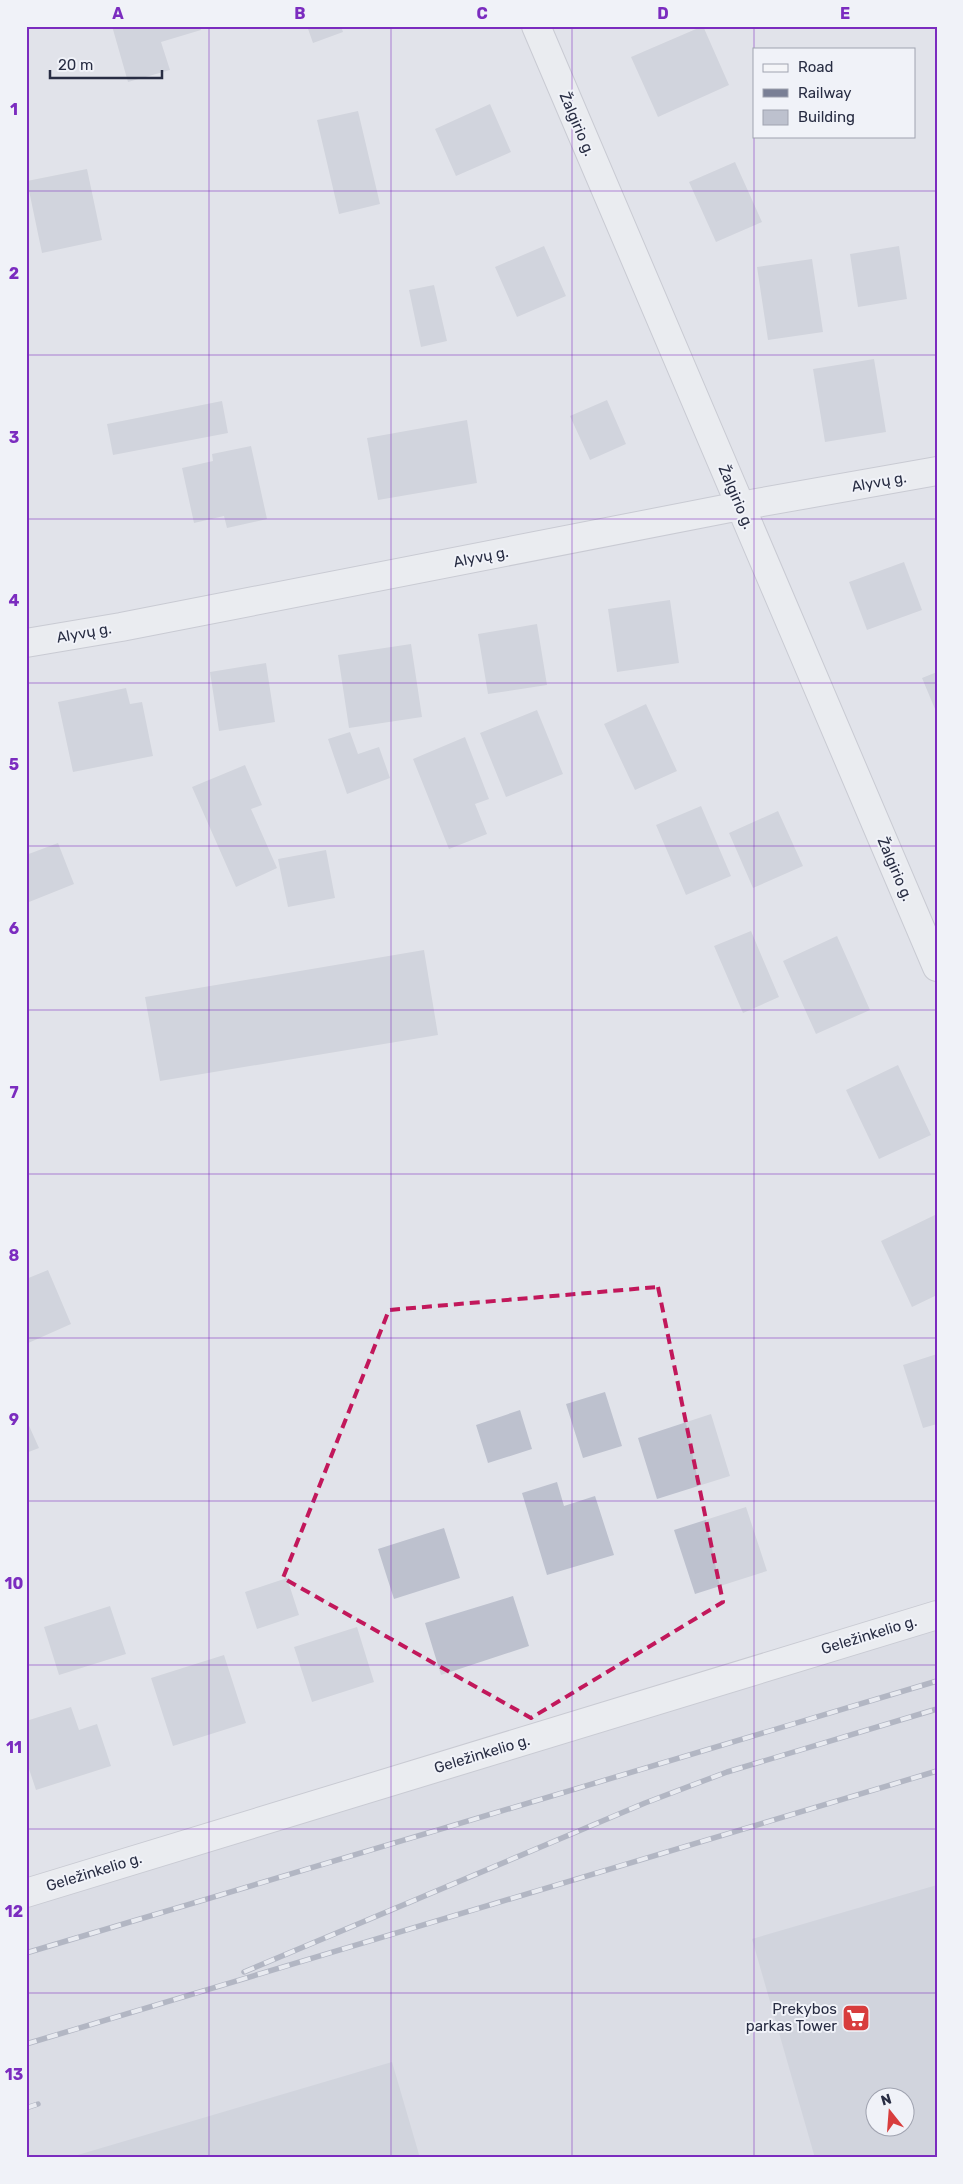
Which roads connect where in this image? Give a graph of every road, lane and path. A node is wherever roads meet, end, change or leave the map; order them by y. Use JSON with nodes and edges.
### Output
{"nodes":[{"id":1,"x":536,"y":26,"type":"edge"},
{"id":2,"x":937,"y":472,"type":"edge"},
{"id":3,"x":740,"y":506,"type":"junction"},
{"id":4,"x":26,"y":643,"type":"edge"},
{"id":5,"x":937,"y":967,"type":"edge"},
{"id":6,"x":937,"y":1615,"type":"edge"},
{"id":7,"x":26,"y":1893,"type":"edge"}],
"edges":[{"from":1,"to":3,"type":"street","name":"Žalgirio g."},
{"from":2,"to":3,"type":"street","name":"Alyvų g."},
{"from":3,"to":4,"type":"street","name":"Alyvų g."},
{"from":3,"to":5,"type":"street","name":"Žalgirio g."},
{"from":6,"to":7,"type":"street","name":"Geležinkelio g."}]}
